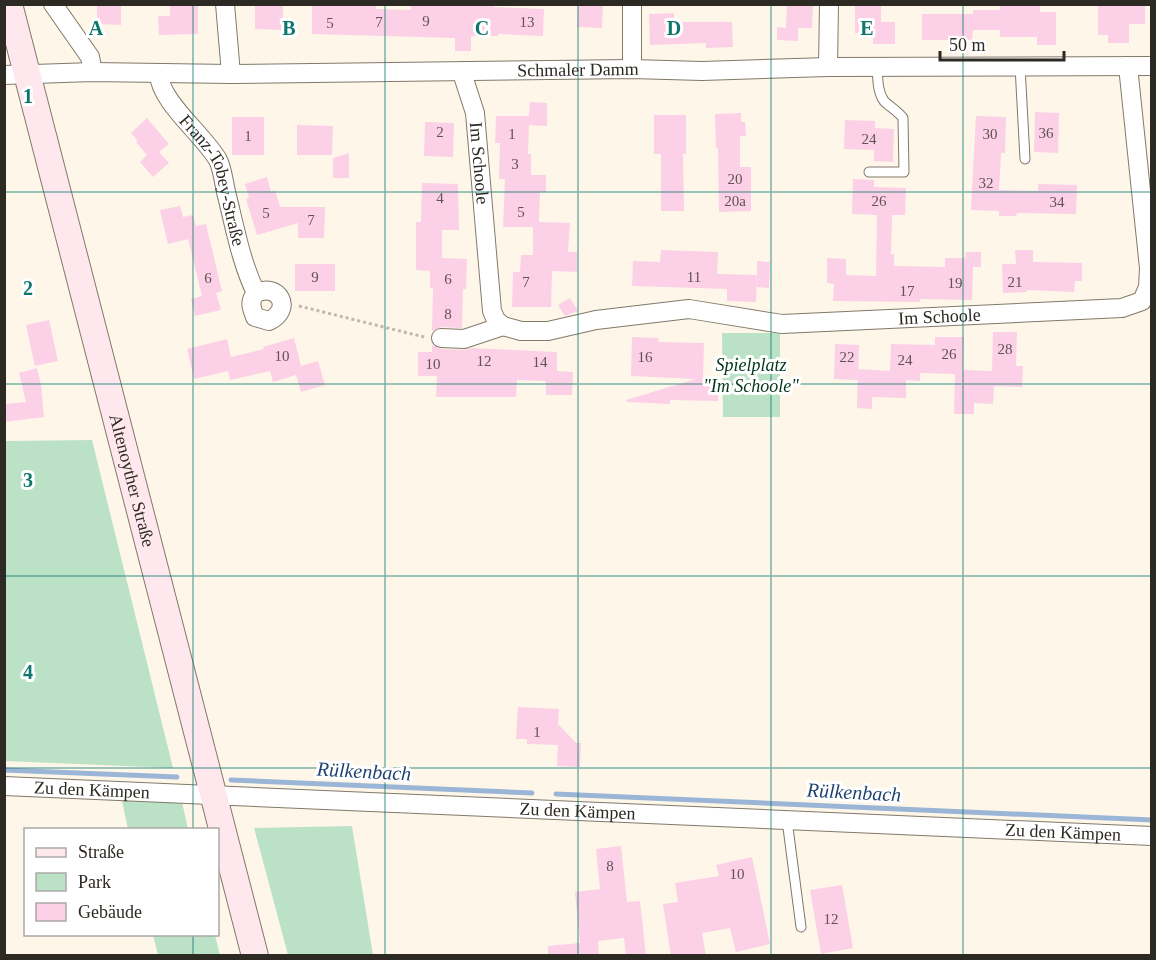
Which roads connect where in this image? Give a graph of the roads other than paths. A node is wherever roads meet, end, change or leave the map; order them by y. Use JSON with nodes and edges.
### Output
{"nodes":[{"id":1,"x":9,"y":4,"type":"edge"},
{"id":2,"x":53,"y":4,"type":"edge"},
{"id":3,"x":225,"y":4,"type":"edge"},
{"id":4,"x":632,"y":4,"type":"edge"},
{"id":5,"x":829,"y":4,"type":"edge"},
{"id":6,"x":1020,"y":66,"type":"junction"},
{"id":7,"x":1128,"y":66,"type":"junction"},
{"id":8,"x":1152,"y":66,"type":"edge"},
{"id":9,"x":828,"y":67,"type":"junction"},
{"id":10,"x":877,"y":67,"type":"junction"},
{"id":11,"x":632,"y":69,"type":"junction"},
{"id":12,"x":465,"y":71,"type":"junction"},
{"id":13,"x":93,"y":72,"type":"junction"},
{"id":14,"x":159,"y":74,"type":"junction"},
{"id":15,"x":231,"y":74,"type":"junction"},
{"id":16,"x":16,"y":75,"type":"edge"},
{"id":17,"x":1025,"y":159,"type":"dead end"},
{"id":18,"x":869,"y":172,"type":"dead end"},
{"id":19,"x":256,"y":293,"type":"junction"},
{"id":20,"x":503,"y":326,"type":"junction"},
{"id":21,"x":441,"y":338,"type":"road end"},
{"id":22,"x":4,"y":786,"type":"edge"},
{"id":23,"x":214,"y":796,"type":"junction"},
{"id":24,"x":787,"y":820,"type":"junction"},
{"id":25,"x":1152,"y":836,"type":"edge"},
{"id":26,"x":801,"y":927,"type":"dead end"},
{"id":27,"x":255,"y":956,"type":"edge"}],
"edges":[{"from":1,"to":16,"type":"main road","name":"Altenoyther Straße"},
{"from":2,"to":13,"type":"street"},
{"from":3,"to":15,"type":"street"},
{"from":4,"to":11,"type":"street"},
{"from":5,"to":9,"type":"street"},
{"from":6,"to":7,"type":"street","name":"Schmaler Damm"},
{"from":6,"to":10,"type":"street","name":"Schmaler Damm"},
{"from":6,"to":17,"type":"lane"},
{"from":7,"to":8,"type":"street","name":"Schmaler Damm"},
{"from":7,"to":20,"type":"street","name":"Im Schoole"},
{"from":9,"to":10,"type":"street","name":"Schmaler Damm"},
{"from":9,"to":11,"type":"street","name":"Schmaler Damm"},
{"from":10,"to":18,"type":"lane"},
{"from":11,"to":12,"type":"street","name":"Schmaler Damm"},
{"from":12,"to":15,"type":"street","name":"Schmaler Damm"},
{"from":12,"to":20,"type":"street","name":"Im Schoole"},
{"from":13,"to":14,"type":"street","name":"Schmaler Damm"},
{"from":13,"to":16,"type":"street","name":"Schmaler Damm"},
{"from":14,"to":15,"type":"street","name":"Schmaler Damm"},
{"from":14,"to":19,"type":"street","name":"Franz-Tobey-Straße"},
{"from":16,"to":23,"type":"main road","name":"Altenoyther Straße"},
{"from":19,"to":19,"type":"street","name":"Franz-Tobey-Straße"},
{"from":20,"to":21,"type":"street","name":"Im Schoole"},
{"from":22,"to":23,"type":"street","name":"Zu den Kämpen"},
{"from":23,"to":24,"type":"street","name":"Zu den Kämpen"},
{"from":23,"to":27,"type":"main road","name":"Altenoyther Straße"},
{"from":24,"to":25,"type":"street","name":"Zu den Kämpen"},
{"from":24,"to":26,"type":"lane"}]}
